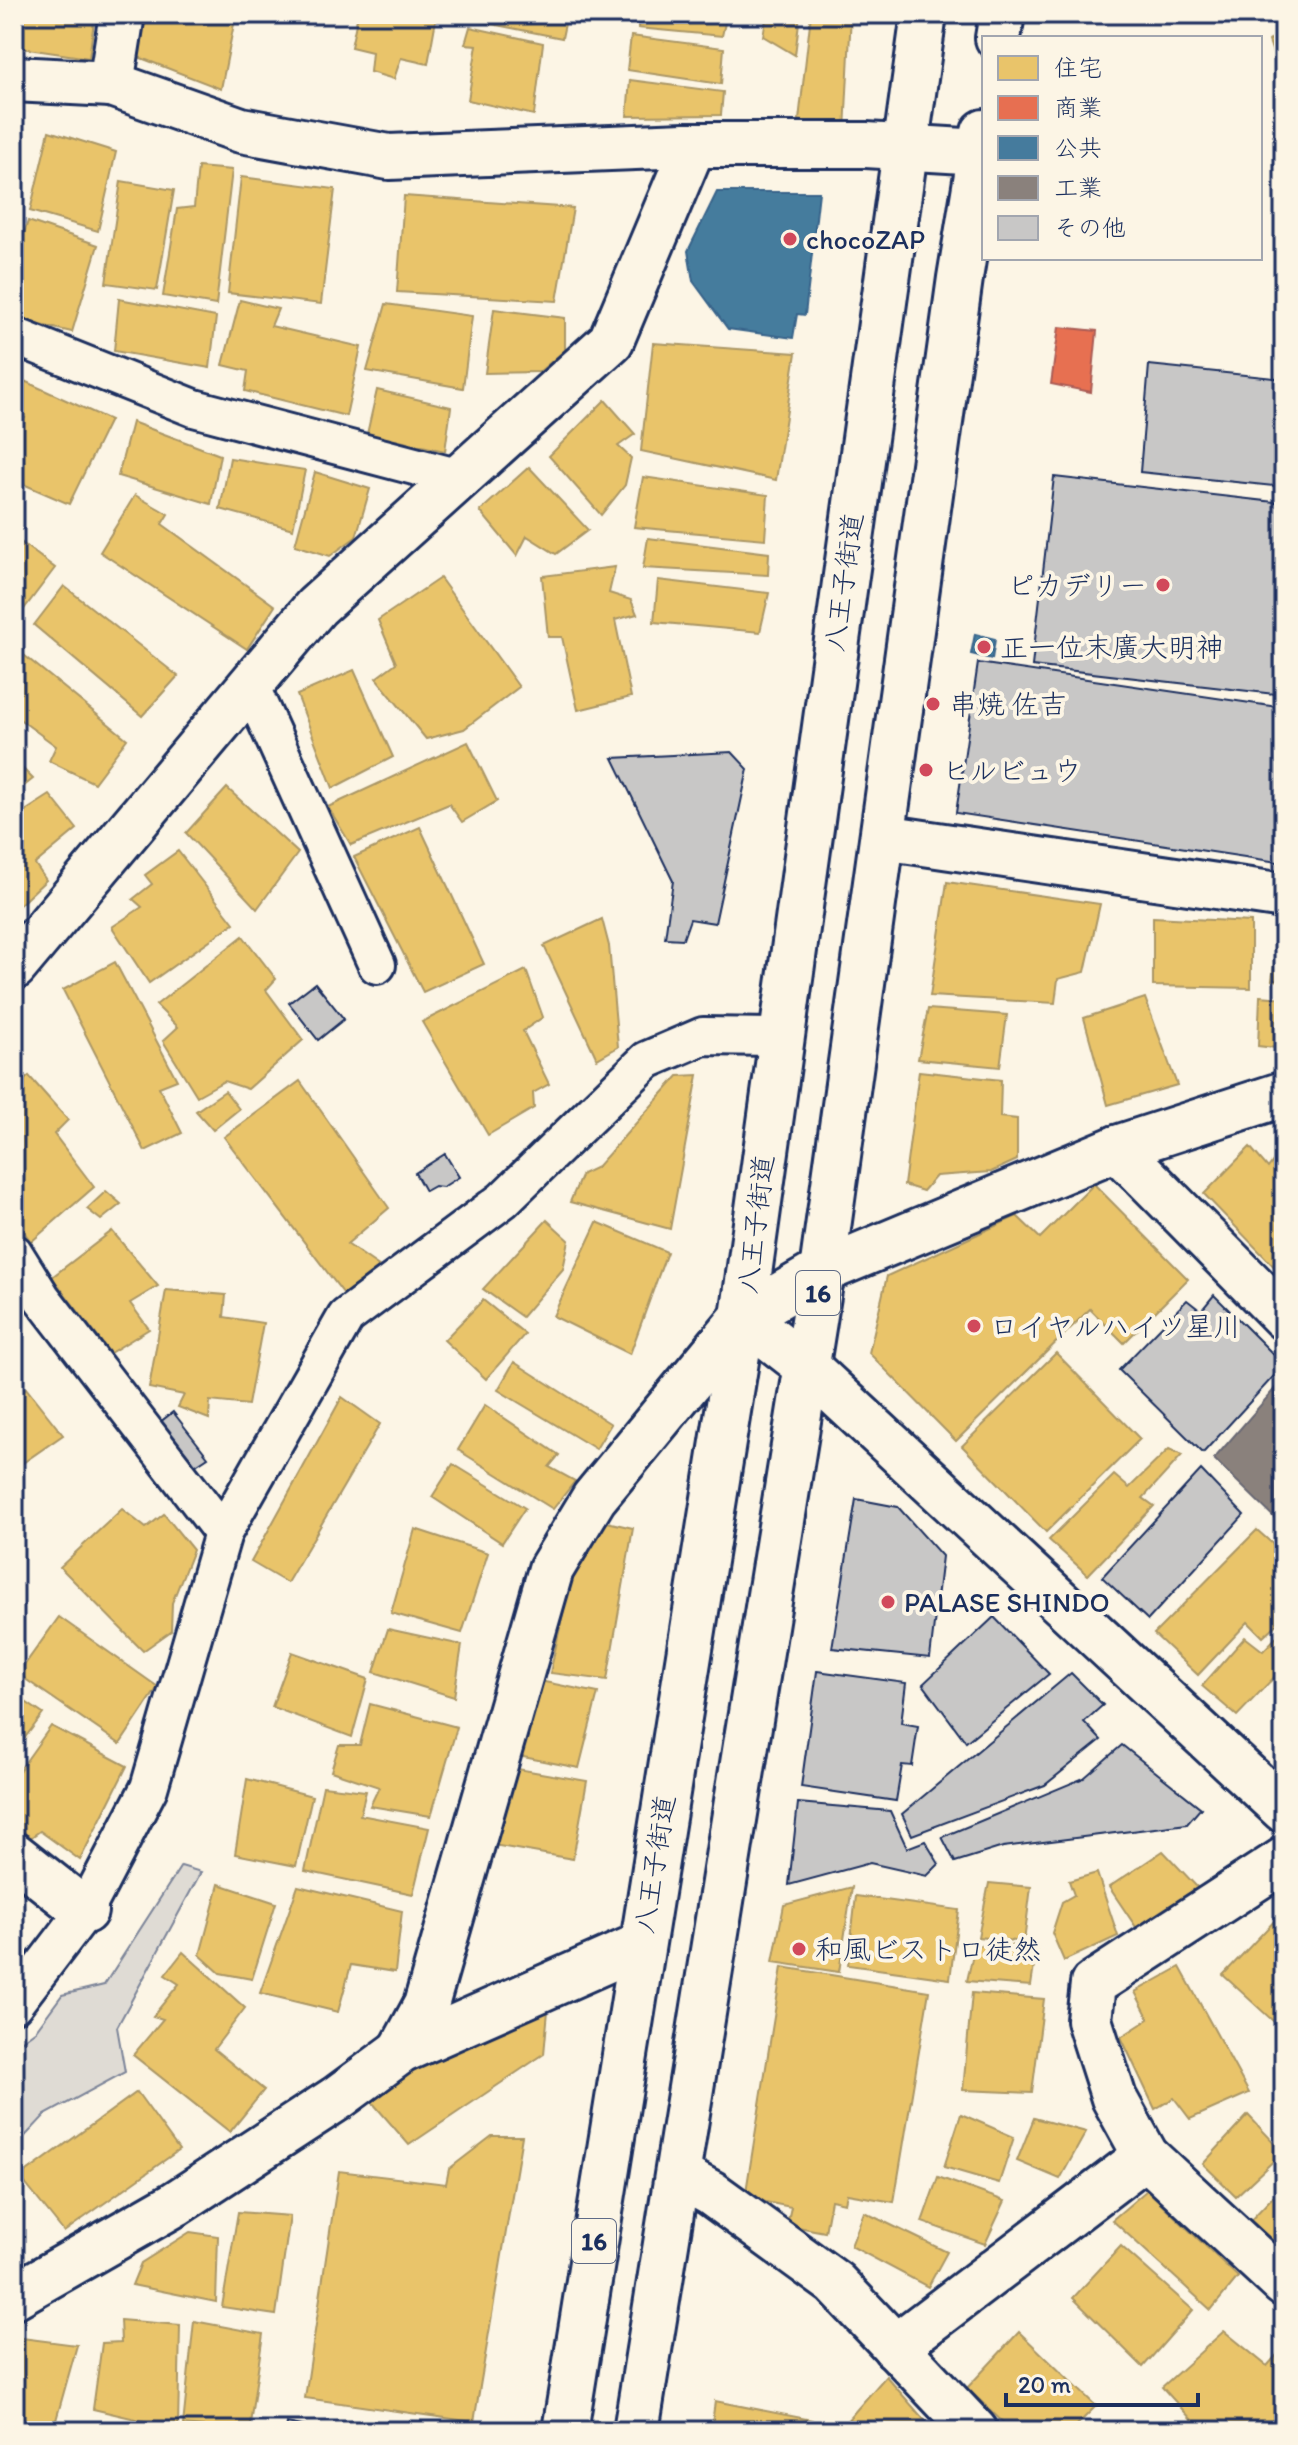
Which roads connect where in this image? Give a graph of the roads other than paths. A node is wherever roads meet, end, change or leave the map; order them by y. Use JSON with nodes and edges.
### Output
{"nodes":[{"id":1,"x":122,"y":14,"type":"edge"},
{"id":2,"x":924,"y":14,"type":"edge"},
{"id":3,"x":1002,"y":14,"type":"edge"},
{"id":4,"x":998,"y":36,"type":"edge"},
{"id":5,"x":14,"y":79,"type":"edge"},
{"id":6,"x":111,"y":84,"type":"junction"},
{"id":7,"x":982,"y":142,"type":"edge"},
{"id":8,"x":693,"y":146,"type":"junction"},
{"id":9,"x":904,"y":148,"type":"junction"},
{"id":10,"x":14,"y":336,"type":"edge"},
{"id":11,"x":460,"y":478,"type":"junction"},
{"id":12,"x":250,"y":685,"type":"junction"},
{"id":13,"x":883,"y":837,"type":"junction"},
{"id":14,"x":1284,"y":896,"type":"edge"},
{"id":15,"x":377,"y":965,"type":"dead end"},
{"id":16,"x":14,"y":967,"type":"edge"},
{"id":17,"x":780,"y":1037,"type":"junction"},
{"id":18,"x":1284,"y":1094,"type":"edge"},
{"id":19,"x":1117,"y":1148,"type":"junction"},
{"id":20,"x":14,"y":1253,"type":"edge"},
{"id":21,"x":822,"y":1271,"type":"junction"},
{"id":22,"x":743,"y":1317,"type":"junction"},
{"id":23,"x":1284,"y":1317,"type":"edge"},
{"id":24,"x":805,"y":1365,"type":"junction"},
{"id":25,"x":223,"y":1533,"type":"junction"},
{"id":26,"x":1284,"y":1810,"type":"edge"},
{"id":27,"x":14,"y":1855,"type":"edge"},
{"id":28,"x":1284,"y":1860,"type":"edge"},
{"id":29,"x":85,"y":1911,"type":"junction"},
{"id":30,"x":641,"y":1945,"type":"junction"},
{"id":31,"x":14,"y":2004,"type":"edge"},
{"id":32,"x":401,"y":2051,"type":"junction"},
{"id":33,"x":1146,"y":2156,"type":"junction"},
{"id":34,"x":678,"y":2175,"type":"junction"},
{"id":35,"x":1284,"y":2284,"type":"edge"},
{"id":36,"x":14,"y":2296,"type":"edge"},
{"id":37,"x":895,"y":2347,"type":"junction"},
{"id":38,"x":565,"y":2431,"type":"edge"},
{"id":39,"x":636,"y":2431,"type":"edge"},
{"id":40,"x":975,"y":2431,"type":"edge"}],
"edges":[{"from":1,"to":6,"type":"main road"},
{"from":2,"to":9,"type":"main road","name":"八王子街道","number":"16"},
{"from":3,"to":4,"type":"main road"},
{"from":5,"to":6,"type":"main road"},
{"from":6,"to":8,"type":"main road"},
{"from":7,"to":9,"type":"main road"},
{"from":7,"to":13,"type":"main road","number":"16"},
{"from":8,"to":9,"type":"main road"},
{"from":8,"to":11,"type":"main road"},
{"from":9,"to":17,"type":"main road","name":"八王子街道","number":"16"},
{"from":10,"to":11,"type":"lane"},
{"from":11,"to":12,"type":"main road"},
{"from":12,"to":15,"type":"lane"},
{"from":12,"to":16,"type":"main road"},
{"from":13,"to":14,"type":"main road"},
{"from":13,"to":21,"type":"main road","number":"16"},
{"from":17,"to":22,"type":"main road","name":"八王子街道","number":"16"},
{"from":17,"to":25,"type":"lane"},
{"from":18,"to":19,"type":"main road"},
{"from":19,"to":21,"type":"main road"},
{"from":19,"to":23,"type":"main road"},
{"from":20,"to":25,"type":"lane"},
{"from":21,"to":22,"type":"main road"},
{"from":21,"to":24,"type":"main road","number":"16"},
{"from":22,"to":24,"type":"main road"},
{"from":22,"to":30,"type":"main road","name":"八王子街道","number":"16"},
{"from":22,"to":32,"type":"main road"},
{"from":24,"to":26,"type":"main road"},
{"from":24,"to":34,"type":"main road","number":"16"},
{"from":25,"to":29,"type":"lane"},
{"from":27,"to":29,"type":"main road"},
{"from":28,"to":33,"type":"main road"},
{"from":29,"to":31,"type":"lane"},
{"from":30,"to":32,"type":"main road"},
{"from":30,"to":38,"type":"main road","name":"八王子街道","number":"16"},
{"from":32,"to":36,"type":"main road"},
{"from":33,"to":35,"type":"main road"},
{"from":33,"to":37,"type":"main road"},
{"from":34,"to":37,"type":"main road"},
{"from":34,"to":39,"type":"main road","number":"16"},
{"from":37,"to":40,"type":"main road"}]}
